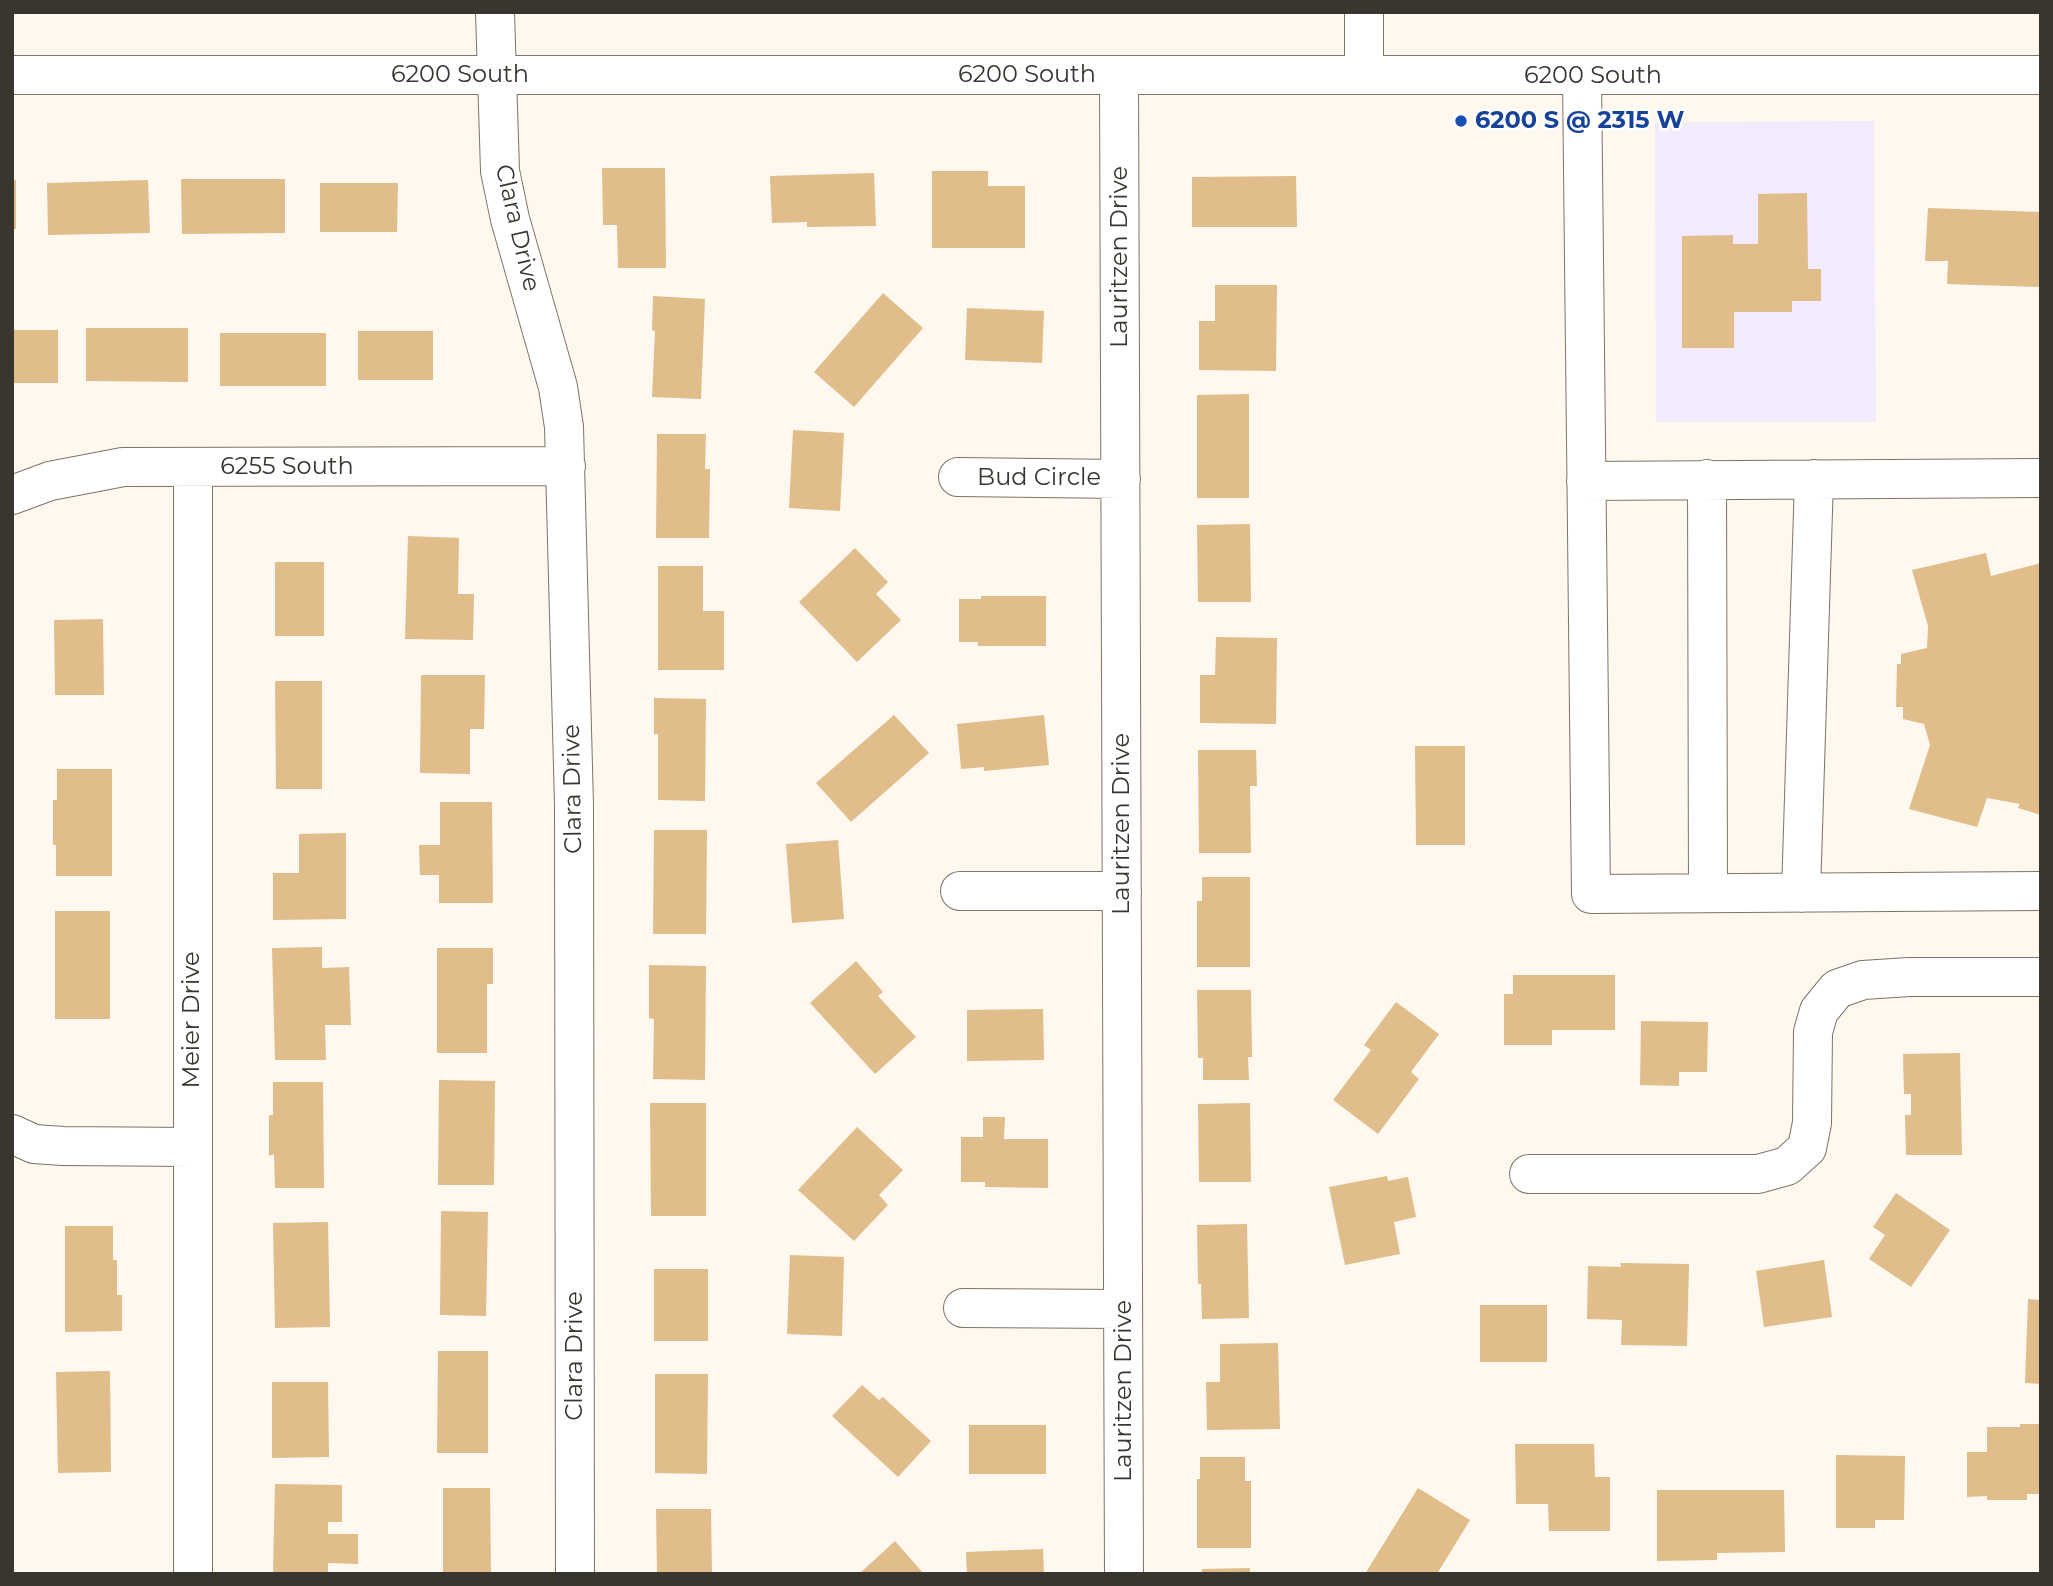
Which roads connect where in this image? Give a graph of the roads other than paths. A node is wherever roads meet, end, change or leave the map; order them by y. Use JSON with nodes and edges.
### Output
{"nodes":[{"id":1,"x":495,"y":12,"type":"edge"},
{"id":2,"x":1364,"y":12,"type":"edge"},
{"id":3,"x":1364,"y":74,"type":"junction"},
{"id":4,"x":12,"y":75,"type":"edge"},
{"id":5,"x":496,"y":75,"type":"junction"},
{"id":6,"x":1119,"y":75,"type":"junction"},
{"id":7,"x":2041,"y":75,"type":"edge"},
{"id":8,"x":1582,"y":76,"type":"junction"},
{"id":9,"x":193,"y":467,"type":"junction"},
{"id":10,"x":566,"y":467,"type":"junction"},
{"id":11,"x":958,"y":477,"type":"dead end"},
{"id":12,"x":2041,"y":478,"type":"edge"},
{"id":13,"x":1121,"y":479,"type":"junction"},
{"id":14,"x":1707,"y":479,"type":"junction"},
{"id":15,"x":1814,"y":479,"type":"junction"},
{"id":16,"x":1587,"y":481,"type":"junction"},
{"id":17,"x":12,"y":495,"type":"edge"},
{"id":18,"x":960,"y":891,"type":"dead end"},
{"id":19,"x":1122,"y":891,"type":"junction"},
{"id":20,"x":2041,"y":891,"type":"edge"},
{"id":21,"x":1708,"y":893,"type":"junction"},
{"id":22,"x":1801,"y":893,"type":"junction"},
{"id":23,"x":2041,"y":978,"type":"edge"},
{"id":24,"x":12,"y":1134,"type":"edge"},
{"id":25,"x":192,"y":1147,"type":"junction"},
{"id":26,"x":1530,"y":1174,"type":"dead end"},
{"id":27,"x":963,"y":1308,"type":"dead end"},
{"id":28,"x":1124,"y":1309,"type":"junction"},
{"id":29,"x":193,"y":1574,"type":"edge"},
{"id":30,"x":575,"y":1574,"type":"edge"},
{"id":31,"x":1124,"y":1574,"type":"edge"}],
"edges":[{"from":1,"to":5,"type":"street","name":"Clara Drive"},
{"from":2,"to":3,"type":"street"},
{"from":3,"to":6,"type":"street","name":"6200 South"},
{"from":3,"to":8,"type":"street","name":"6200 South"},
{"from":4,"to":5,"type":"street","name":"6200 South"},
{"from":5,"to":6,"type":"street","name":"6200 South"},
{"from":5,"to":10,"type":"street","name":"Clara Drive"},
{"from":6,"to":13,"type":"street","name":"Lauritzen Drive"},
{"from":7,"to":8,"type":"street","name":"6200 South"},
{"from":8,"to":16,"type":"street"},
{"from":9,"to":10,"type":"street","name":"6255 South"},
{"from":9,"to":17,"type":"street","name":"6255 South"},
{"from":9,"to":25,"type":"street","name":"Meier Drive"},
{"from":10,"to":30,"type":"street","name":"Clara Drive"},
{"from":11,"to":13,"type":"street","name":"Bud Circle"},
{"from":12,"to":15,"type":"street"},
{"from":13,"to":19,"type":"street","name":"Lauritzen Drive"},
{"from":14,"to":15,"type":"street"},
{"from":14,"to":16,"type":"street"},
{"from":14,"to":21,"type":"street"},
{"from":15,"to":22,"type":"street"},
{"from":16,"to":21,"type":"street"},
{"from":18,"to":19,"type":"street"},
{"from":19,"to":28,"type":"street","name":"Lauritzen Drive"},
{"from":20,"to":22,"type":"street"},
{"from":21,"to":22,"type":"street"},
{"from":23,"to":26,"type":"street"},
{"from":24,"to":25,"type":"street"},
{"from":25,"to":29,"type":"street","name":"Meier Drive"},
{"from":27,"to":28,"type":"street"},
{"from":28,"to":31,"type":"street","name":"Lauritzen Drive"}]}
